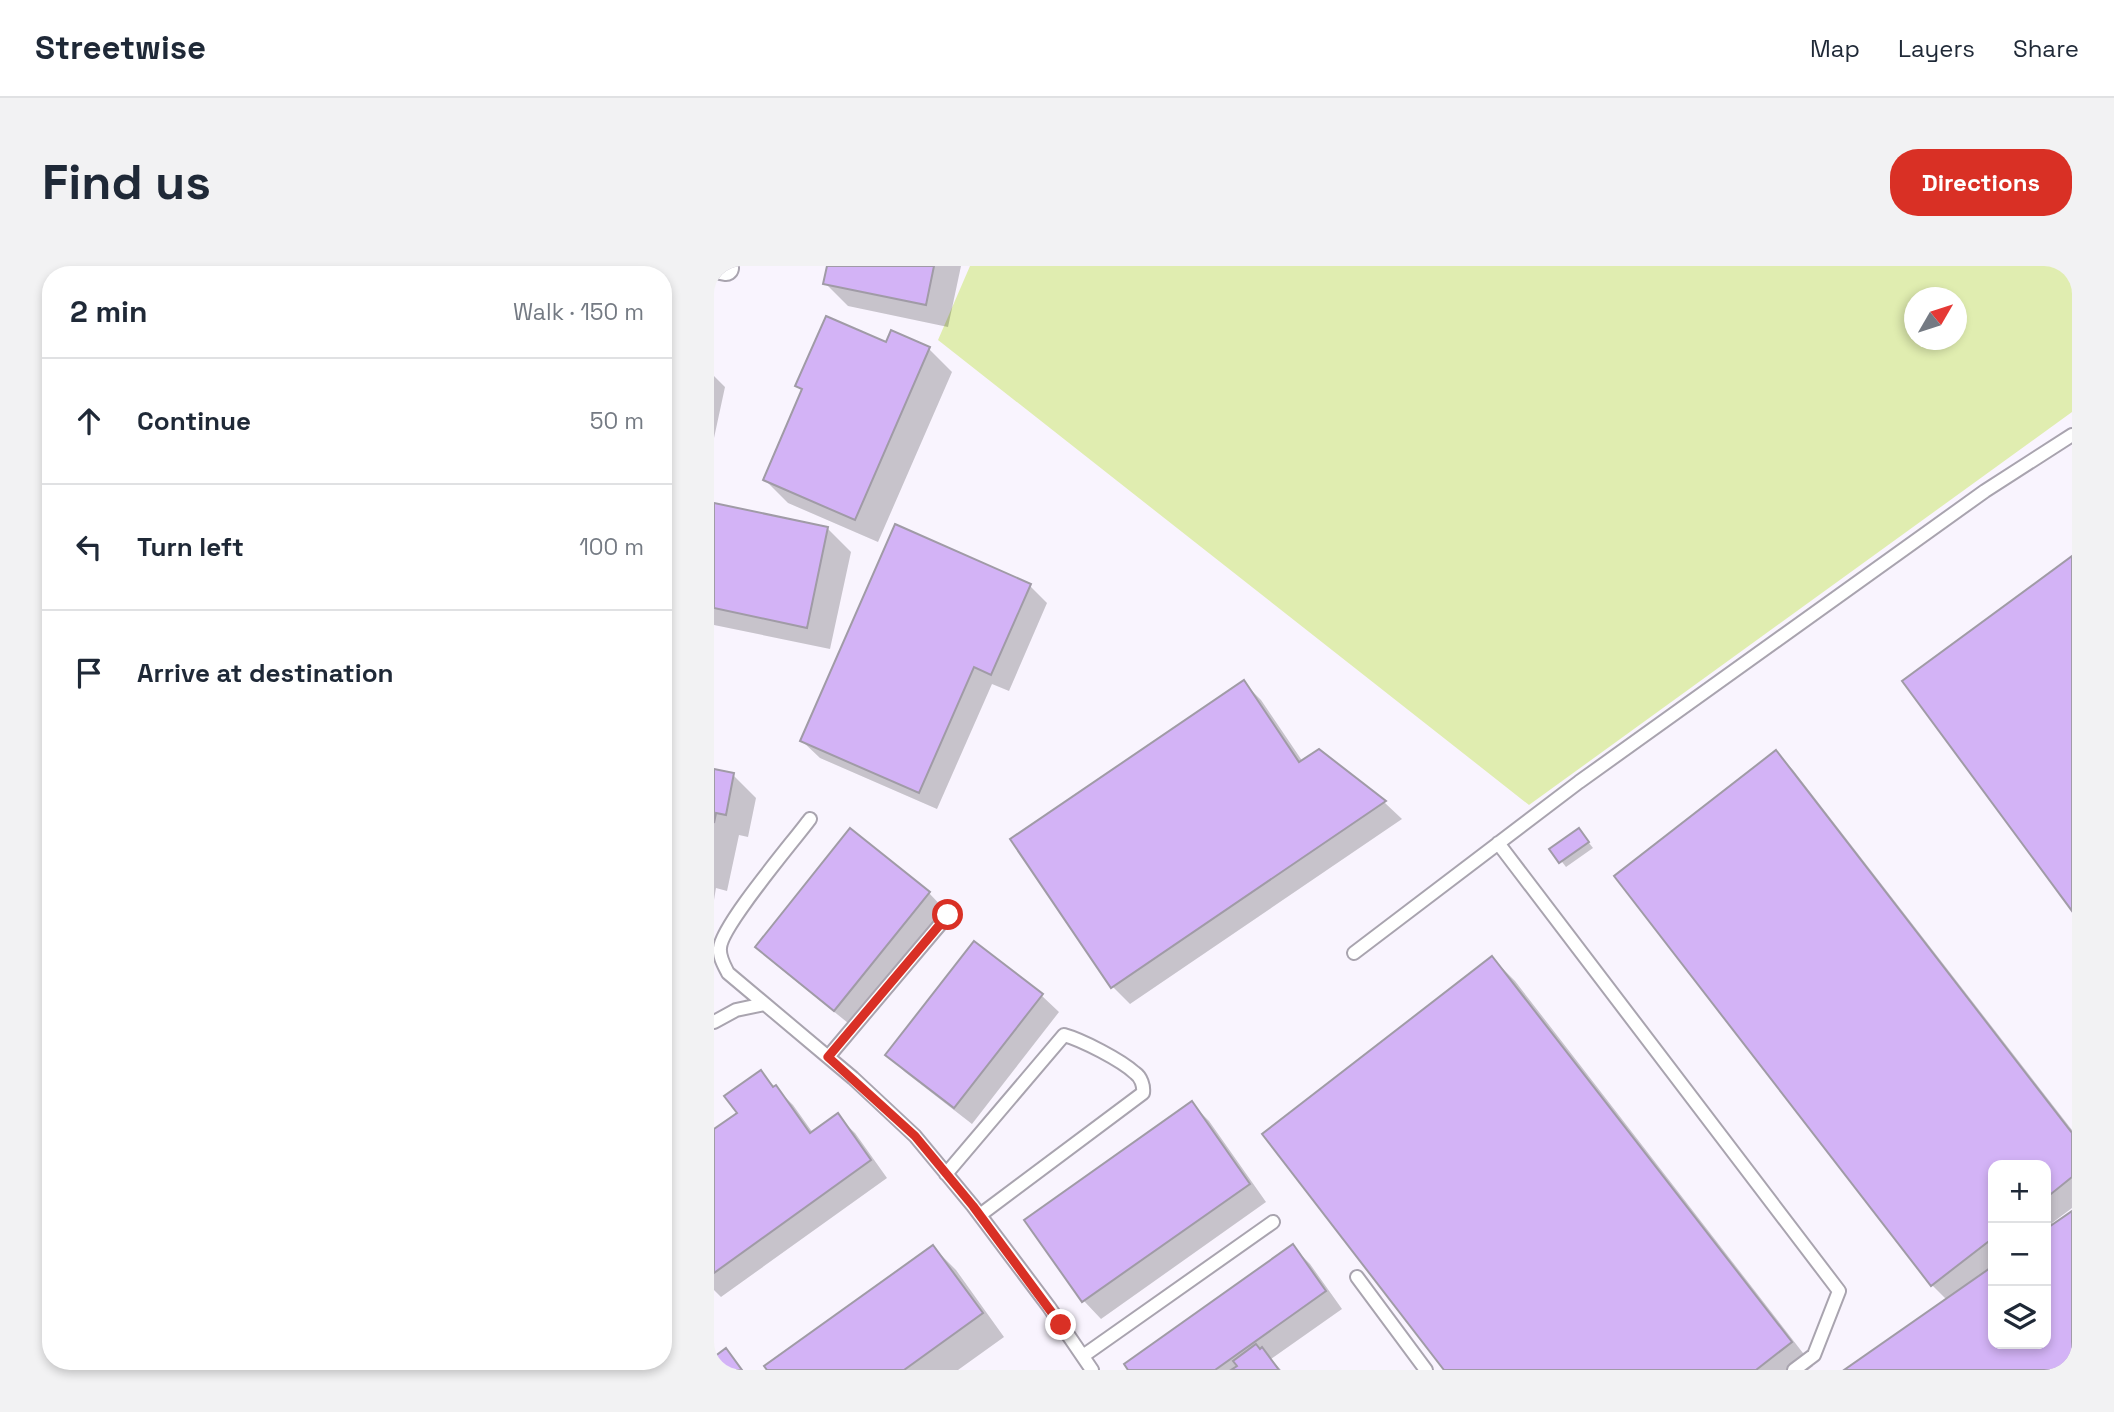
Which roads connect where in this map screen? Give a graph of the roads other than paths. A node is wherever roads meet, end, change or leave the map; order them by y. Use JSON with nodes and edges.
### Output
{"nodes":[{"id":1,"x":2072,"y":435,"type":"edge"},
{"id":2,"x":810,"y":819,"type":"dead end"},
{"id":3,"x":1498,"y":843,"type":"junction"},
{"id":4,"x":948,"y":915,"type":"dead end"},
{"id":5,"x":1353,"y":953,"type":"dead end"},
{"id":6,"x":764,"y":1004,"type":"junction"},
{"id":7,"x":714,"y":1022,"type":"edge"},
{"id":8,"x":828,"y":1057,"type":"junction"},
{"id":9,"x":946,"y":1174,"type":"junction"},
{"id":10,"x":980,"y":1215,"type":"junction"},
{"id":11,"x":1273,"y":1222,"type":"dead end"},
{"id":12,"x":1357,"y":1278,"type":"dead end"},
{"id":13,"x":1083,"y":1356,"type":"junction"},
{"id":14,"x":1092,"y":1370,"type":"edge"},
{"id":15,"x":1426,"y":1370,"type":"edge"},
{"id":16,"x":1794,"y":1370,"type":"edge"}],
"edges":[{"from":1,"to":3,"type":"lane"},
{"from":2,"to":6,"type":"lane"},
{"from":3,"to":5,"type":"lane"},
{"from":3,"to":16,"type":"lane"},
{"from":4,"to":8,"type":"lane"},
{"from":6,"to":7,"type":"lane"},
{"from":6,"to":8,"type":"lane"},
{"from":8,"to":9,"type":"lane"},
{"from":9,"to":10,"type":"lane"},
{"from":9,"to":10,"type":"lane"},
{"from":10,"to":13,"type":"lane"},
{"from":11,"to":13,"type":"lane"},
{"from":12,"to":15,"type":"lane"},
{"from":13,"to":14,"type":"lane"}]}
